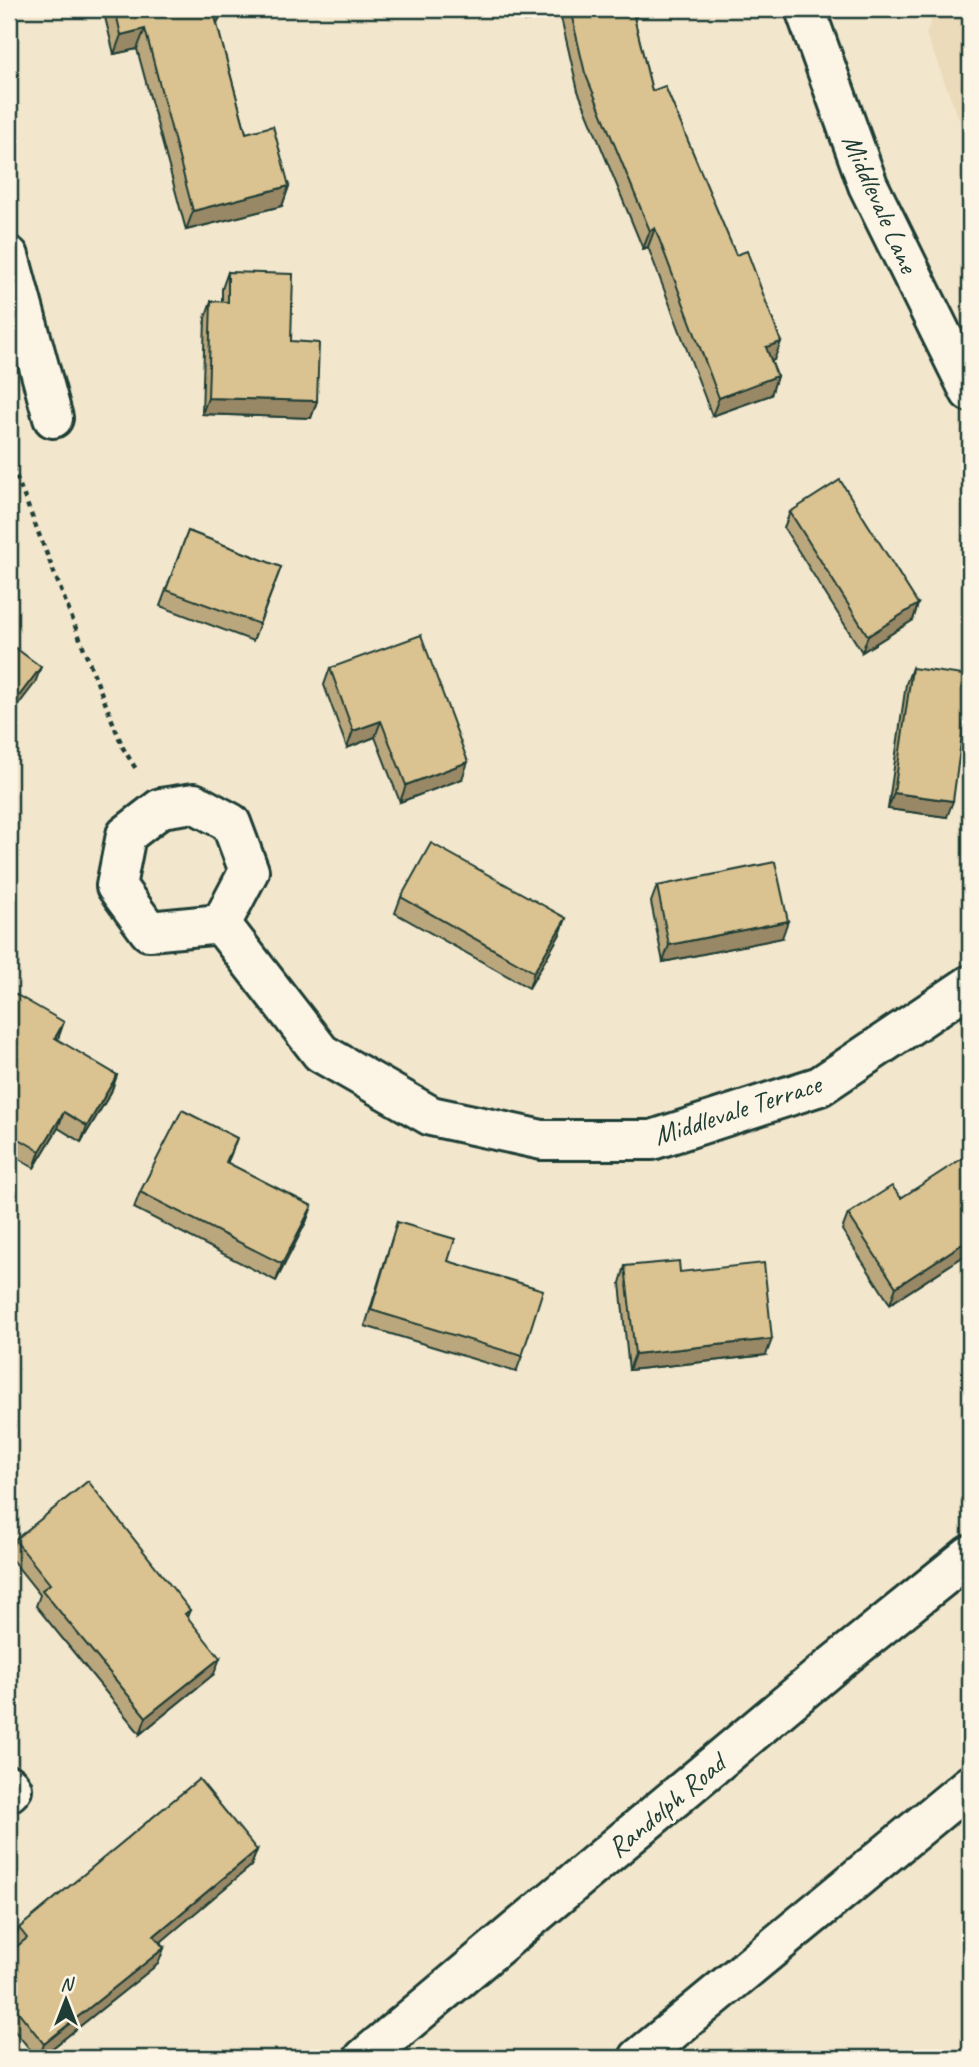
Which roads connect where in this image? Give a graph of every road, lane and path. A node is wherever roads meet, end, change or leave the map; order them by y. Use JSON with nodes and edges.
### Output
{"nodes":[{"id":1,"x":805,"y":9,"type":"edge"},
{"id":2,"x":9,"y":256,"type":"edge"},
{"id":3,"x":970,"y":392,"type":"edge"},
{"id":4,"x":53,"y":418,"type":"dead end"},
{"id":5,"x":9,"y":458,"type":"edge"},
{"id":6,"x":161,"y":808,"type":"junction"},
{"id":7,"x":221,"y":924,"type":"junction"},
{"id":8,"x":970,"y":985,"type":"edge"},
{"id":9,"x":970,"y":1555,"type":"edge"},
{"id":10,"x":9,"y":1785,"type":"edge"},
{"id":11,"x":970,"y":1785,"type":"edge"},
{"id":12,"x":9,"y":1792,"type":"edge"},
{"id":13,"x":364,"y":2058,"type":"edge"},
{"id":14,"x":639,"y":2058,"type":"edge"}],
"edges":[{"from":1,"to":3,"type":"street","name":"Middlevale Lane"},
{"from":2,"to":4,"type":"street"},
{"from":5,"to":6,"type":"path"},
{"from":6,"to":7,"type":"street"},
{"from":6,"to":7,"type":"street"},
{"from":7,"to":8,"type":"street","name":"Middlevale Terrace"},
{"from":9,"to":13,"type":"street","name":"Randolph Road"},
{"from":10,"to":12,"type":"street"},
{"from":11,"to":14,"type":"street"}]}
